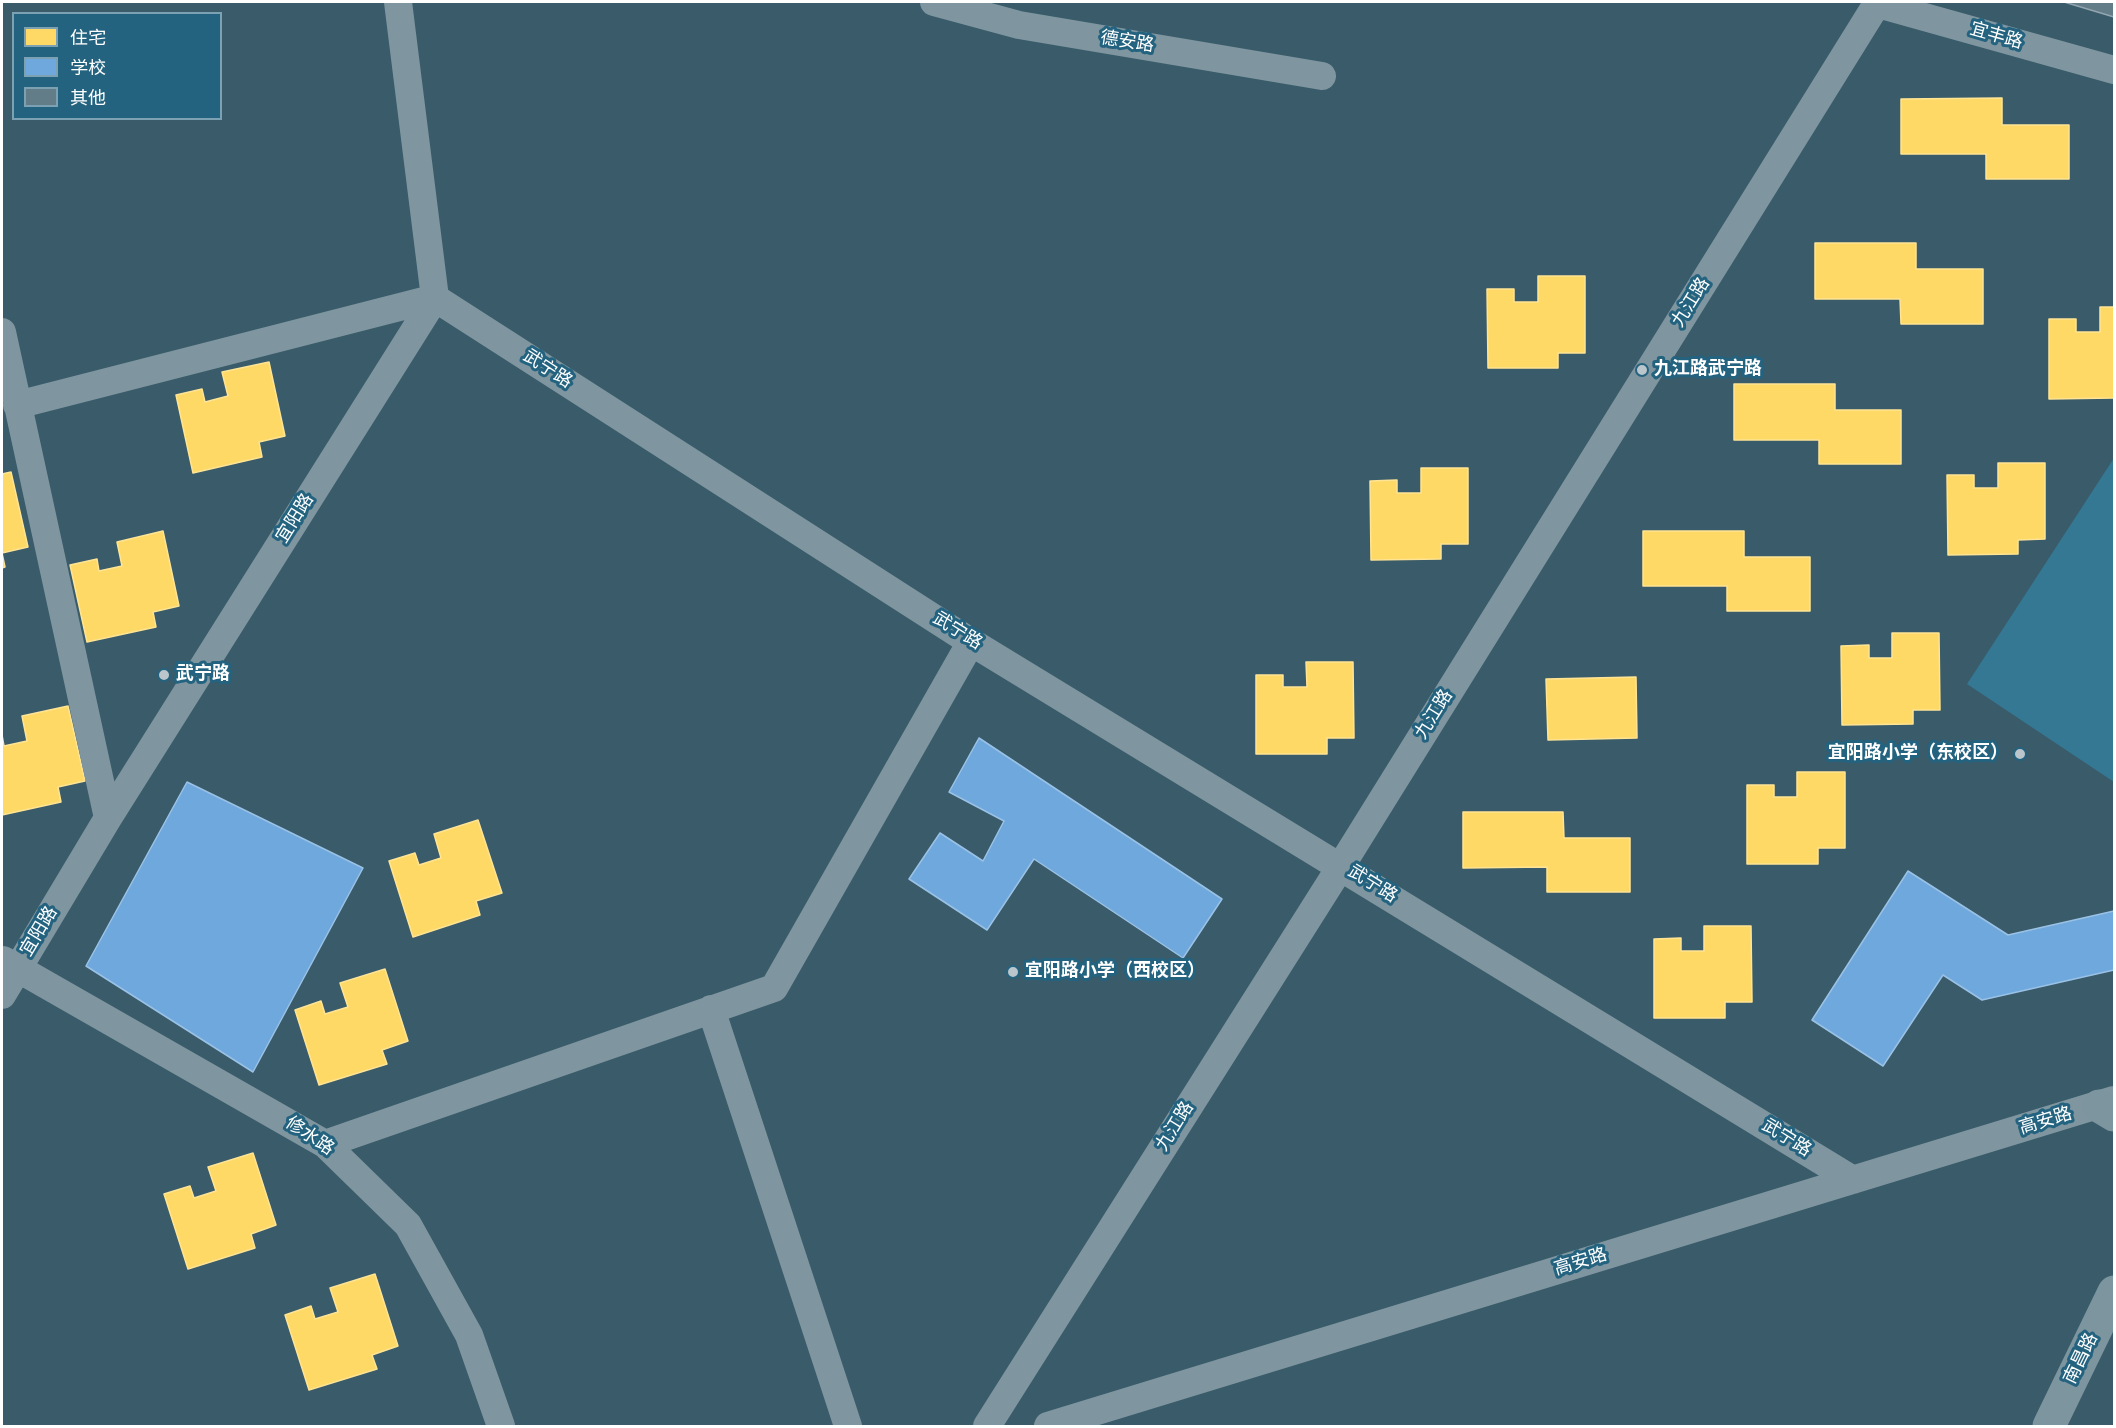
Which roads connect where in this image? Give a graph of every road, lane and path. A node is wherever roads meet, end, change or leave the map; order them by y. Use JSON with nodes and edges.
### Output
{"nodes":[{"id":1,"x":398,"y":2,"type":"edge"},
{"id":2,"x":934,"y":2,"type":"edge"},
{"id":3,"x":1878,"y":3,"type":"edge"},
{"id":4,"x":2115,"y":70,"type":"edge"},
{"id":5,"x":1322,"y":76,"type":"dead end"},
{"id":6,"x":435,"y":298,"type":"junction"},
{"id":7,"x":2,"y":332,"type":"edge"},
{"id":8,"x":17,"y":405,"type":"junction"},
{"id":9,"x":971,"y":642,"type":"junction"},
{"id":10,"x":108,"y":818,"type":"junction"},
{"id":11,"x":1341,"y":866,"type":"junction"},
{"id":12,"x":10,"y":963,"type":"edge"},
{"id":13,"x":2,"y":995,"type":"edge"},
{"id":14,"x":711,"y":1009,"type":"junction"},
{"id":15,"x":2109,"y":1107,"type":"edge"},
{"id":16,"x":325,"y":1144,"type":"junction"},
{"id":17,"x":1853,"y":1180,"type":"junction"},
{"id":18,"x":2115,"y":1292,"type":"edge"},
{"id":19,"x":501,"y":1426,"type":"edge"},
{"id":20,"x":848,"y":1426,"type":"edge"},
{"id":21,"x":987,"y":1426,"type":"edge"},
{"id":22,"x":1048,"y":1426,"type":"edge"},
{"id":23,"x":2049,"y":1426,"type":"edge"}],
"edges":[{"from":1,"to":6,"type":"street"},
{"from":2,"to":5,"type":"street","name":"德安路"},
{"from":3,"to":4,"type":"street","name":"宜丰路"},
{"from":3,"to":11,"type":"street","name":"九江路"},
{"from":6,"to":8,"type":"street"},
{"from":6,"to":9,"type":"street","name":"武宁路"},
{"from":6,"to":10,"type":"street","name":"宜阳路"},
{"from":7,"to":8,"type":"street"},
{"from":8,"to":10,"type":"street"},
{"from":9,"to":11,"type":"street","name":"武宁路"},
{"from":9,"to":14,"type":"street"},
{"from":10,"to":12,"type":"street","name":"宜阳路"},
{"from":11,"to":17,"type":"street","name":"武宁路"},
{"from":11,"to":21,"type":"street","name":"九江路"},
{"from":12,"to":13,"type":"street","name":"宜阳路"},
{"from":12,"to":16,"type":"street","name":"修水路"},
{"from":14,"to":16,"type":"street"},
{"from":14,"to":20,"type":"street"},
{"from":15,"to":17,"type":"street","name":"高安路"},
{"from":16,"to":19,"type":"street","name":"修水路"},
{"from":17,"to":22,"type":"street","name":"高安路"},
{"from":18,"to":23,"type":"main road","name":"南昌路"}]}
